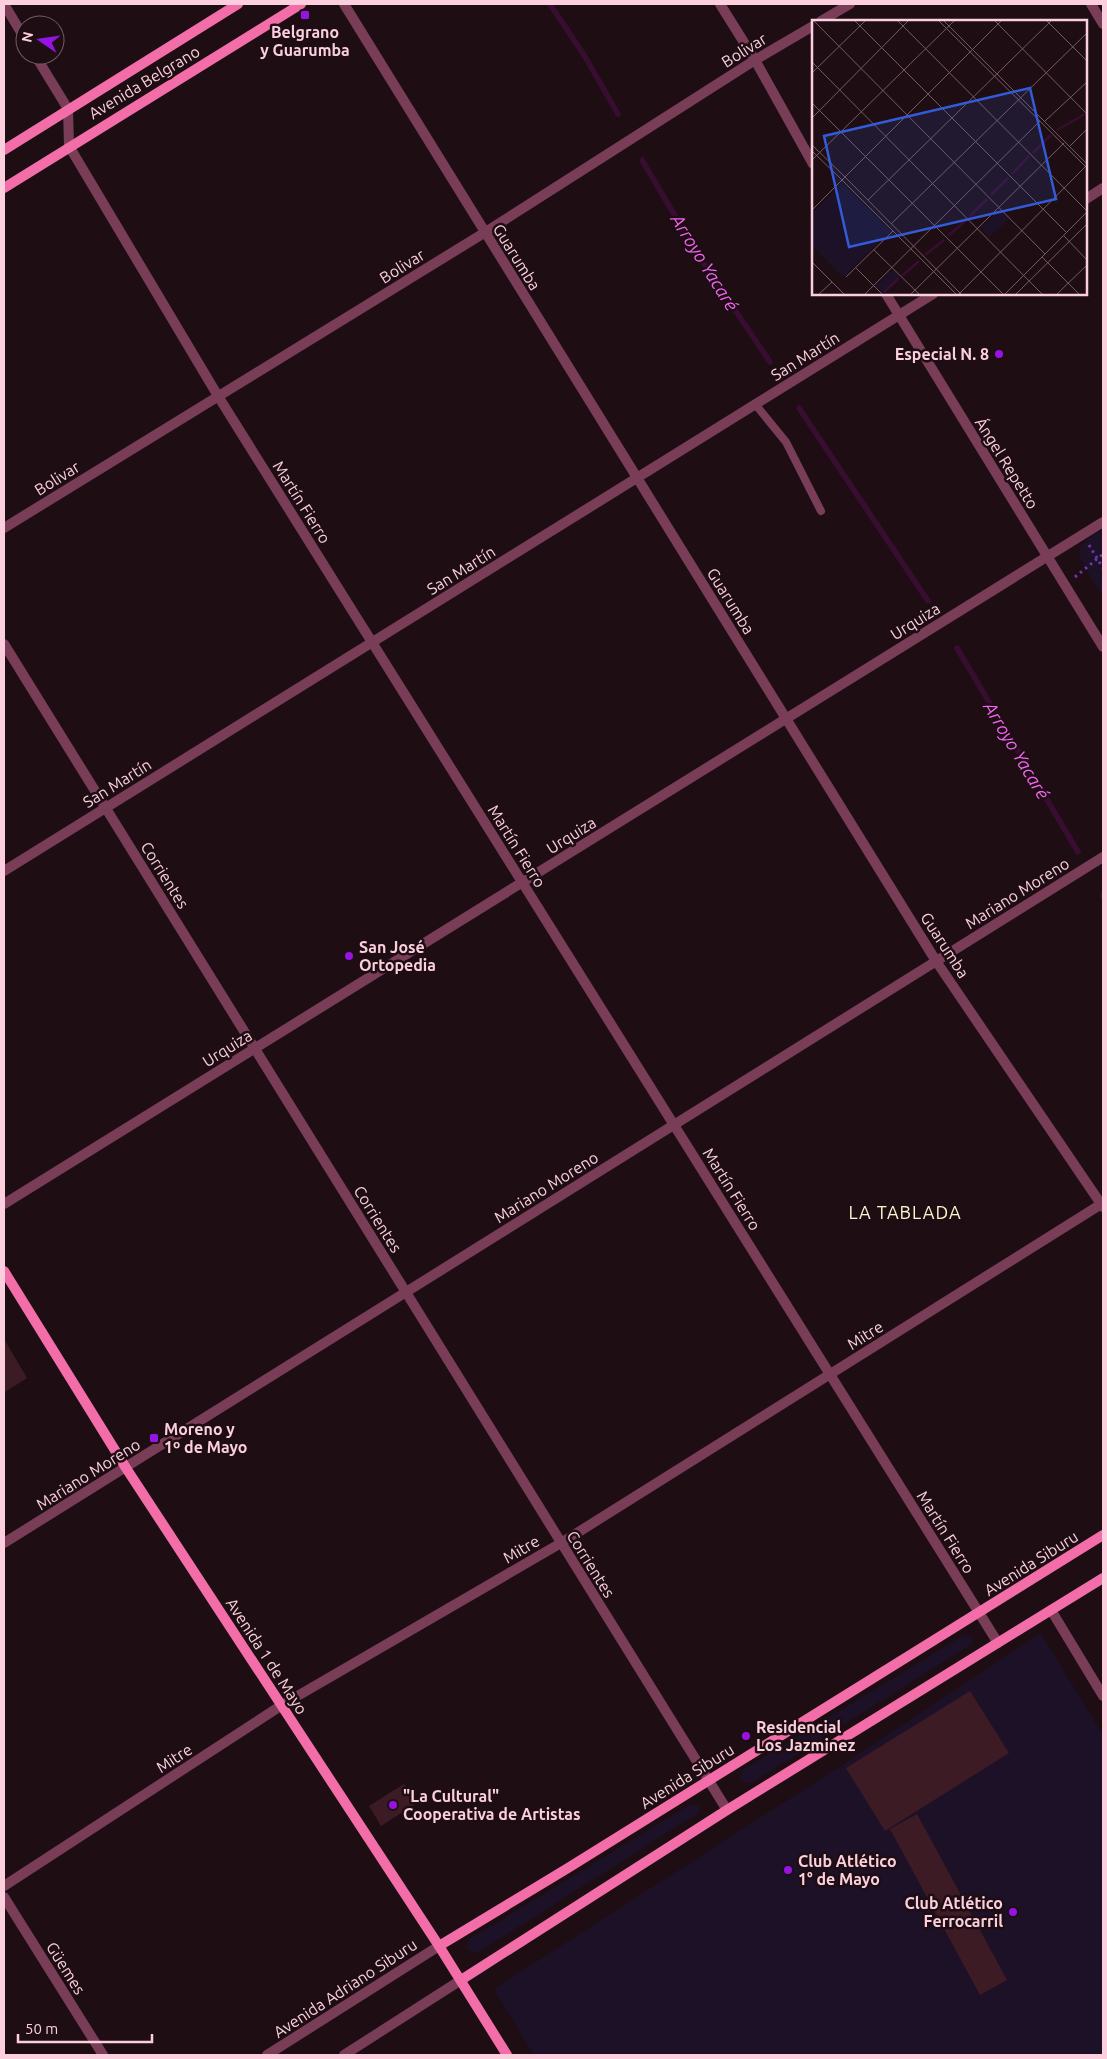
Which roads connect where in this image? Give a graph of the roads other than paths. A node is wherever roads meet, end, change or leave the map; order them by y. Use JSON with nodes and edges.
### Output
{"nodes":[{"id":1,"x":4,"y":4,"type":"edge"},
{"id":2,"x":238,"y":4,"type":"edge"},
{"id":3,"x":301,"y":4,"type":"edge"},
{"id":4,"x":344,"y":4,"type":"edge"},
{"id":5,"x":720,"y":4,"type":"edge"},
{"id":6,"x":850,"y":4,"type":"edge"},
{"id":7,"x":1090,"y":4,"type":"edge"},
{"id":8,"x":823,"y":20,"type":"edge"},
{"id":9,"x":15,"y":22,"type":"edge"},
{"id":10,"x":1103,"y":24,"type":"edge"},
{"id":11,"x":812,"y":27,"type":"edge"},
{"id":12,"x":755,"y":60,"type":"junction"},
{"id":13,"x":41,"y":65,"type":"edge"},
{"id":14,"x":68,"y":109,"type":"junction"},
{"id":15,"x":69,"y":146,"type":"junction"},
{"id":16,"x":4,"y":150,"type":"edge"},
{"id":17,"x":812,"y":162,"type":"edge"},
{"id":18,"x":4,"y":188,"type":"edge"},
{"id":19,"x":1103,"y":188,"type":"edge"},
{"id":20,"x":1087,"y":198,"type":"edge"},
{"id":21,"x":484,"y":233,"type":"junction"},
{"id":22,"x":887,"y":295,"type":"edge"},
{"id":23,"x":931,"y":295,"type":"edge"},
{"id":24,"x":898,"y":316,"type":"junction"},
{"id":25,"x":218,"y":396,"type":"junction"},
{"id":26,"x":755,"y":404,"type":"junction"},
{"id":27,"x":636,"y":478,"type":"junction"},
{"id":28,"x":821,"y":511,"type":"dead end"},
{"id":29,"x":1103,"y":522,"type":"edge"},
{"id":30,"x":4,"y":528,"type":"edge"},
{"id":31,"x":1048,"y":557,"type":"junction"},
{"id":32,"x":372,"y":642,"type":"junction"},
{"id":33,"x":4,"y":644,"type":"edge"},
{"id":34,"x":1103,"y":647,"type":"edge"},
{"id":35,"x":786,"y":719,"type":"junction"},
{"id":36,"x":105,"y":808,"type":"junction"},
{"id":37,"x":1103,"y":857,"type":"edge"},
{"id":38,"x":4,"y":871,"type":"edge"},
{"id":39,"x":522,"y":882,"type":"junction"},
{"id":40,"x":936,"y":960,"type":"junction"},
{"id":41,"x":254,"y":1048,"type":"junction"},
{"id":42,"x":674,"y":1125,"type":"junction"},
{"id":43,"x":4,"y":1204,"type":"edge"},
{"id":44,"x":1103,"y":1205,"type":"edge"},
{"id":45,"x":4,"y":1271,"type":"edge"},
{"id":46,"x":406,"y":1293,"type":"junction"},
{"id":47,"x":830,"y":1374,"type":"junction"},
{"id":48,"x":126,"y":1468,"type":"junction"},
{"id":49,"x":1103,"y":1536,"type":"edge"},
{"id":50,"x":4,"y":1543,"type":"edge"},
{"id":51,"x":561,"y":1543,"type":"junction"},
{"id":52,"x":1103,"y":1578,"type":"edge"},
{"id":53,"x":1051,"y":1610,"type":"junction"},
{"id":54,"x":979,"y":1613,"type":"junction"},
{"id":55,"x":998,"y":1643,"type":"junction"},
{"id":56,"x":1103,"y":1696,"type":"edge"},
{"id":57,"x":282,"y":1706,"type":"junction"},
{"id":58,"x":708,"y":1780,"type":"junction"},
{"id":59,"x":727,"y":1810,"type":"junction"},
{"id":60,"x":4,"y":1886,"type":"edge"},
{"id":61,"x":4,"y":1897,"type":"edge"},
{"id":62,"x":439,"y":1946,"type":"junction"},
{"id":63,"x":461,"y":1980,"type":"junction"},
{"id":64,"x":103,"y":2055,"type":"edge"},
{"id":65,"x":267,"y":2055,"type":"edge"},
{"id":66,"x":344,"y":2055,"type":"edge"},
{"id":67,"x":507,"y":2055,"type":"edge"}],
"edges":[{"from":1,"to":9,"type":"street"},
{"from":2,"to":14,"type":"main road","name":"Avenida Belgrano"},
{"from":3,"to":15,"type":"main road","name":"Avenida Belgrano"},
{"from":4,"to":21,"type":"street","name":"Guarumba"},
{"from":5,"to":12,"type":"street"},
{"from":6,"to":8,"type":"street"},
{"from":7,"to":10,"type":"street"},
{"from":11,"to":12,"type":"street","name":"Bolivar"},
{"from":12,"to":17,"type":"street"},
{"from":12,"to":21,"type":"street","name":"Bolivar"},
{"from":13,"to":14,"type":"street","name":"Martín Fierro"},
{"from":14,"to":15,"type":"street","name":"Martín Fierro"},
{"from":14,"to":16,"type":"main road","name":"Avenida Belgrano"},
{"from":15,"to":18,"type":"main road","name":"Avenida Belgrano"},
{"from":15,"to":25,"type":"street","name":"Martín Fierro"},
{"from":19,"to":20,"type":"street"},
{"from":21,"to":25,"type":"street","name":"Bolivar"},
{"from":21,"to":27,"type":"street","name":"Guarumba"},
{"from":22,"to":24,"type":"street","name":"Ángel Repetto"},
{"from":23,"to":24,"type":"street","name":"San Martín"},
{"from":24,"to":26,"type":"street","name":"San Martín"},
{"from":24,"to":31,"type":"street","name":"Ángel Repetto"},
{"from":25,"to":30,"type":"street","name":"Bolivar"},
{"from":25,"to":32,"type":"street","name":"Martín Fierro"},
{"from":26,"to":27,"type":"street","name":"San Martín"},
{"from":26,"to":28,"type":"lane"},
{"from":27,"to":32,"type":"street","name":"San Martín"},
{"from":27,"to":35,"type":"street","name":"Guarumba"},
{"from":29,"to":31,"type":"street","name":"Urquiza"},
{"from":31,"to":34,"type":"street","name":"Ángel Repetto"},
{"from":31,"to":35,"type":"street","name":"Urquiza"},
{"from":32,"to":36,"type":"street","name":"San Martín"},
{"from":32,"to":39,"type":"street","name":"Martín Fierro"},
{"from":33,"to":36,"type":"street","name":"Corrientes"},
{"from":35,"to":39,"type":"street","name":"Urquiza"},
{"from":35,"to":40,"type":"street","name":"Guarumba"},
{"from":36,"to":38,"type":"street","name":"San Martín"},
{"from":36,"to":41,"type":"street","name":"Corrientes"},
{"from":37,"to":40,"type":"street","name":"Mariano Moreno"},
{"from":39,"to":41,"type":"street","name":"Urquiza"},
{"from":39,"to":42,"type":"street","name":"Martín Fierro"},
{"from":40,"to":42,"type":"street","name":"Mariano Moreno"},
{"from":40,"to":44,"type":"street","name":"Guarumba"},
{"from":41,"to":43,"type":"street","name":"Urquiza"},
{"from":41,"to":46,"type":"street","name":"Corrientes"},
{"from":42,"to":46,"type":"street","name":"Mariano Moreno"},
{"from":42,"to":47,"type":"street","name":"Martín Fierro"},
{"from":44,"to":47,"type":"street","name":"Mitre"},
{"from":45,"to":48,"type":"main road","name":"Avenida 1 de Mayo"},
{"from":46,"to":48,"type":"street","name":"Mariano Moreno"},
{"from":46,"to":51,"type":"street","name":"Corrientes"},
{"from":47,"to":51,"type":"street","name":"Mitre"},
{"from":47,"to":54,"type":"street","name":"Martín Fierro"},
{"from":48,"to":50,"type":"street","name":"Mariano Moreno"},
{"from":48,"to":57,"type":"main road","name":"Avenida 1 de Mayo"},
{"from":49,"to":54,"type":"main road","name":"Avenida Siburu"},
{"from":51,"to":57,"type":"street","name":"Mitre"},
{"from":51,"to":58,"type":"street","name":"Corrientes"},
{"from":52,"to":53,"type":"main road"},
{"from":53,"to":55,"type":"main road"},
{"from":53,"to":56,"type":"street"},
{"from":54,"to":55,"type":"street","name":"Martín Fierro"},
{"from":54,"to":58,"type":"main road","name":"Avenida Siburu"},
{"from":55,"to":59,"type":"main road"},
{"from":57,"to":60,"type":"street","name":"Mitre"},
{"from":57,"to":62,"type":"main road","name":"Avenida 1 de Mayo"},
{"from":58,"to":59,"type":"street","name":"Corrientes"},
{"from":58,"to":62,"type":"main road","name":"Avenida Siburu"},
{"from":59,"to":63,"type":"main road"},
{"from":61,"to":64,"type":"street","name":"Güemes"},
{"from":62,"to":63,"type":"main road","name":"Avenida 1 de Mayo"},
{"from":62,"to":65,"type":"street","name":"Avenida Adriano Siburu"},
{"from":63,"to":66,"type":"street"},
{"from":63,"to":67,"type":"main road","name":"Avenida 1 de Mayo"}]}
